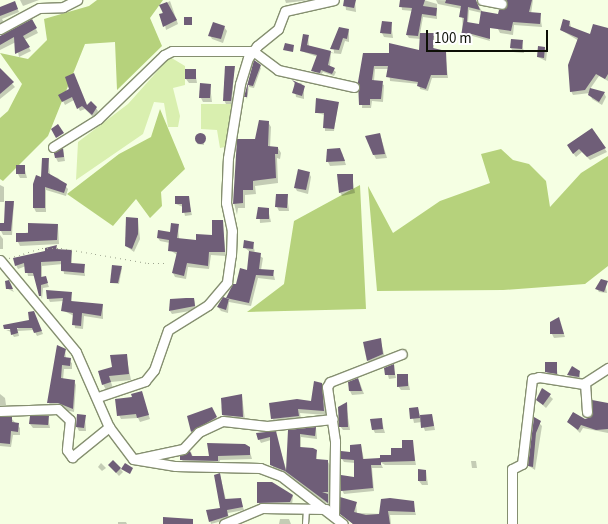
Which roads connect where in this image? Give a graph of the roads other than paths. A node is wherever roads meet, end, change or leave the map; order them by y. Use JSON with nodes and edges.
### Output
{"nodes":[{"id":1,"x":77,"y":0,"type":"edge"},
{"id":2,"x":334,"y":0,"type":"edge"},
{"id":3,"x":482,"y":0,"type":"edge"},
{"id":4,"x":502,"y":4,"type":"dead end"},
{"id":5,"x":0,"y":29,"type":"edge"},
{"id":6,"x":253,"y":51,"type":"junction"},
{"id":7,"x":354,"y":87,"type":"dead end"},
{"id":8,"x":53,"y":147,"type":"dead end"},
{"id":9,"x":0,"y":260,"type":"edge"},
{"id":10,"x":402,"y":354,"type":"dead end"},
{"id":11,"x":608,"y":368,"type":"edge"},
{"id":12,"x":584,"y":383,"type":"junction"},
{"id":13,"x":98,"y":397,"type":"junction"},
{"id":14,"x":0,"y":411,"type":"edge"},
{"id":15,"x":587,"y":412,"type":"dead end"},
{"id":16,"x":333,"y":419,"type":"junction"},
{"id":17,"x":109,"y":427,"type":"junction"},
{"id":18,"x":133,"y":459,"type":"junction"},
{"id":19,"x":306,"y":507,"type":"junction"},
{"id":20,"x":326,"y":509,"type":"junction"},
{"id":21,"x":334,"y":516,"type":"junction"},
{"id":22,"x":224,"y":524,"type":"edge"},
{"id":23,"x":305,"y":524,"type":"edge"},
{"id":24,"x":343,"y":524,"type":"edge"},
{"id":25,"x":512,"y":524,"type":"edge"}],
"edges":[{"from":1,"to":5,"type":"street"},
{"from":2,"to":6,"type":"street"},
{"from":3,"to":4,"type":"street"},
{"from":6,"to":7,"type":"street"},
{"from":6,"to":8,"type":"street"},
{"from":6,"to":13,"type":"street"},
{"from":9,"to":13,"type":"street"},
{"from":10,"to":16,"type":"street"},
{"from":11,"to":12,"type":"street"},
{"from":12,"to":15,"type":"street"},
{"from":12,"to":25,"type":"street"},
{"from":13,"to":17,"type":"street"},
{"from":14,"to":17,"type":"street"},
{"from":16,"to":18,"type":"street"},
{"from":16,"to":21,"type":"street"},
{"from":17,"to":18,"type":"street"},
{"from":18,"to":20,"type":"street"},
{"from":19,"to":20,"type":"street"},
{"from":19,"to":22,"type":"street"},
{"from":19,"to":23,"type":"lane"},
{"from":20,"to":21,"type":"street"},
{"from":21,"to":24,"type":"street"}]}
